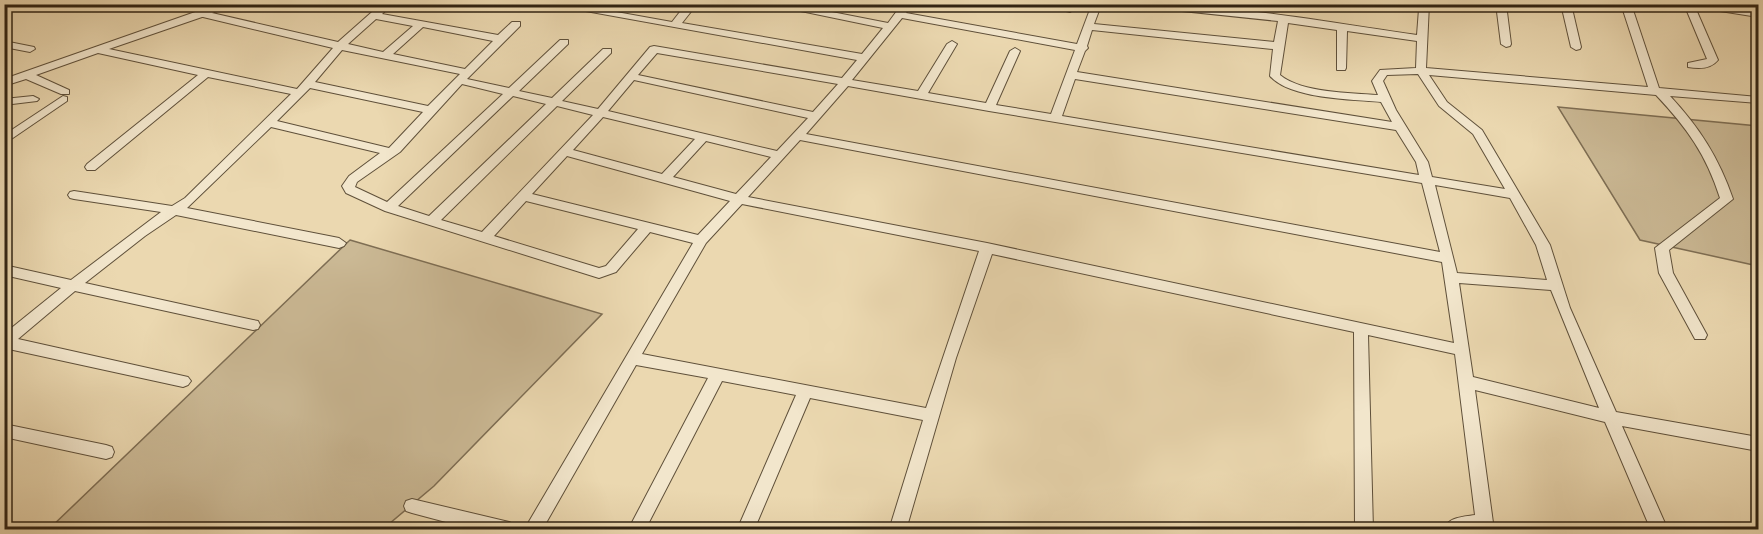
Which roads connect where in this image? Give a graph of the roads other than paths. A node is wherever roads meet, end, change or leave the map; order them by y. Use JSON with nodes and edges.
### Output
{"nodes":[{"id":1,"x":18,"y":4,"type":"edge"},
{"id":2,"x":229,"y":4,"type":"edge"},
{"id":3,"x":387,"y":4,"type":"edge"},
{"id":4,"x":552,"y":4,"type":"edge"},
{"id":5,"x":692,"y":4,"type":"edge"},
{"id":6,"x":772,"y":4,"type":"edge"},
{"id":7,"x":1045,"y":4,"type":"edge"},
{"id":8,"x":1100,"y":4,"type":"edge"},
{"id":9,"x":1144,"y":4,"type":"edge"},
{"id":10,"x":1404,"y":4,"type":"edge"},
{"id":11,"x":1501,"y":4,"type":"edge"},
{"id":12,"x":1566,"y":4,"type":"edge"},
{"id":13,"x":1626,"y":4,"type":"edge"},
{"id":14,"x":1689,"y":4,"type":"edge"},
{"id":15,"x":1695,"y":4,"type":"edge"},
{"id":16,"x":1183,"y":6,"type":"edge"},
{"id":17,"x":1424,"y":6,"type":"edge"},
{"id":18,"x":4,"y":9,"type":"edge"},
{"id":19,"x":1070,"y":9,"type":"dead end"},
{"id":20,"x":203,"y":14,"type":"junction"},
{"id":21,"x":374,"y":15,"type":"junction"},
{"id":22,"x":899,"y":15,"type":"edge"},
{"id":23,"x":1757,"y":16,"type":"edge"},
{"id":24,"x":1284,"y":19,"type":"junction"},
{"id":25,"x":421,"y":24,"type":"junction"},
{"id":26,"x":516,"y":24,"type":"dead end"},
{"id":27,"x":675,"y":25,"type":"junction"},
{"id":28,"x":1090,"y":27,"type":"junction"},
{"id":29,"x":1342,"y":28,"type":"junction"},
{"id":30,"x":500,"y":39,"type":"junction"},
{"id":31,"x":1422,"y":39,"type":"junction"},
{"id":32,"x":564,"y":42,"type":"dead end"},
{"id":33,"x":4,"y":44,"type":"edge"},
{"id":34,"x":952,"y":44,"type":"dead end"},
{"id":35,"x":1506,"y":44,"type":"dead end"},
{"id":36,"x":340,"y":46,"type":"junction"},
{"id":37,"x":1278,"y":46,"type":"junction"},
{"id":38,"x":1576,"y":47,"type":"dead end"},
{"id":39,"x":1083,"y":48,"type":"junction"},
{"id":40,"x":30,"y":49,"type":"dead end"},
{"id":41,"x":97,"y":50,"type":"junction"},
{"id":42,"x":607,"y":51,"type":"dead end"},
{"id":43,"x":1015,"y":51,"type":"dead end"},
{"id":44,"x":386,"y":56,"type":"junction"},
{"id":45,"x":864,"y":58,"type":"junction"},
{"id":46,"x":1692,"y":65,"type":"dead end"},
{"id":47,"x":1341,"y":68,"type":"dead end"},
{"id":48,"x":1421,"y":71,"type":"junction"},
{"id":49,"x":206,"y":73,"type":"junction"},
{"id":50,"x":26,"y":75,"type":"junction"},
{"id":51,"x":1073,"y":75,"type":"junction"},
{"id":52,"x":463,"y":76,"type":"junction"},
{"id":53,"x":633,"y":77,"type":"junction"},
{"id":54,"x":4,"y":83,"type":"edge"},
{"id":55,"x":844,"y":83,"type":"junction"},
{"id":56,"x":304,"y":89,"type":"junction"},
{"id":57,"x":1656,"y":91,"type":"junction"},
{"id":58,"x":512,"y":93,"type":"junction"},
{"id":59,"x":921,"y":96,"type":"junction"},
{"id":60,"x":33,"y":99,"type":"dead end"},
{"id":61,"x":1385,"y":99,"type":"junction"},
{"id":62,"x":1758,"y":100,"type":"edge"},
{"id":63,"x":4,"y":102,"type":"edge"},
{"id":64,"x":556,"y":103,"type":"junction"},
{"id":65,"x":990,"y":108,"type":"junction"},
{"id":66,"x":431,"y":110,"type":"junction"},
{"id":67,"x":601,"y":113,"type":"junction"},
{"id":68,"x":816,"y":116,"type":"junction"},
{"id":69,"x":1055,"y":118,"type":"junction"},
{"id":70,"x":270,"y":123,"type":"junction"},
{"id":71,"x":1400,"y":127,"type":"junction"},
{"id":72,"x":703,"y":136,"type":"junction"},
{"id":73,"x":799,"y":136,"type":"junction"},
{"id":74,"x":4,"y":141,"type":"edge"},
{"id":75,"x":390,"y":152,"type":"junction"},
{"id":76,"x":565,"y":152,"type":"junction"},
{"id":77,"x":780,"y":155,"type":"junction"},
{"id":78,"x":92,"y":167,"type":"dead end"},
{"id":79,"x":664,"y":179,"type":"junction"},
{"id":80,"x":1426,"y":179,"type":"junction"},
{"id":81,"x":74,"y":195,"type":"dead end"},
{"id":82,"x":1515,"y":195,"type":"junction"},
{"id":83,"x":524,"y":196,"type":"junction"},
{"id":84,"x":739,"y":199,"type":"junction"},
{"id":85,"x":389,"y":208,"type":"junction"},
{"id":86,"x":174,"y":210,"type":"junction"},
{"id":87,"x":433,"y":220,"type":"junction"},
{"id":88,"x":647,"y":226,"type":"junction"},
{"id":89,"x":486,"y":236,"type":"junction"},
{"id":90,"x":701,"y":240,"type":"junction"},
{"id":91,"x":339,"y":243,"type":"dead end"},
{"id":92,"x":987,"y":248,"type":"junction"},
{"id":93,"x":1448,"y":258,"type":"junction"},
{"id":94,"x":4,"y":270,"type":"edge"},
{"id":95,"x":1451,"y":278,"type":"junction"},
{"id":96,"x":75,"y":284,"type":"junction"},
{"id":97,"x":1556,"y":286,"type":"junction"},
{"id":98,"x":253,"y":325,"type":"dead end"},
{"id":99,"x":1361,"y":328,"type":"junction"},
{"id":100,"x":1700,"y":335,"type":"dead end"},
{"id":101,"x":5,"y":342,"type":"edge"},
{"id":102,"x":1462,"y":350,"type":"junction"},
{"id":103,"x":631,"y":358,"type":"junction"},
{"id":104,"x":718,"y":374,"type":"junction"},
{"id":105,"x":183,"y":381,"type":"dead end"},
{"id":106,"x":1467,"y":382,"type":"junction"},
{"id":107,"x":805,"y":391,"type":"junction"},
{"id":108,"x":932,"y":415,"type":"junction"},
{"id":109,"x":1613,"y":418,"type":"junction"},
{"id":110,"x":4,"y":430,"type":"edge"},
{"id":111,"x":1758,"y":444,"type":"edge"},
{"id":112,"x":106,"y":452,"type":"dead end"},
{"id":113,"x":412,"y":506,"type":"dead end"},
{"id":114,"x":1485,"y":526,"type":"edge"},
{"id":115,"x":509,"y":530,"type":"edge"},
{"id":116,"x":532,"y":530,"type":"edge"},
{"id":117,"x":636,"y":530,"type":"edge"},
{"id":118,"x":745,"y":530,"type":"edge"},
{"id":119,"x":897,"y":530,"type":"edge"},
{"id":120,"x":1365,"y":530,"type":"edge"},
{"id":121,"x":1451,"y":530,"type":"edge"},
{"id":122,"x":1660,"y":530,"type":"edge"}],
"edges":[{"from":1,"to":18,"type":"street"},
{"from":2,"to":20,"type":"street"},
{"from":3,"to":21,"type":"street"},
{"from":4,"to":27,"type":"street"},
{"from":5,"to":27,"type":"street"},
{"from":6,"to":22,"type":"street"},
{"from":7,"to":19,"type":"street"},
{"from":8,"to":28,"type":"street"},
{"from":9,"to":16,"type":"street"},
{"from":10,"to":17,"type":"street"},
{"from":11,"to":35,"type":"street"},
{"from":12,"to":38,"type":"street"},
{"from":13,"to":57,"type":"street"},
{"from":14,"to":46,"type":"street"},
{"from":15,"to":23,"type":"street"},
{"from":16,"to":24,"type":"street"},
{"from":17,"to":31,"type":"street"},
{"from":20,"to":36,"type":"street"},
{"from":20,"to":41,"type":"street"},
{"from":21,"to":25,"type":"street"},
{"from":21,"to":36,"type":"street"},
{"from":22,"to":39,"type":"street"},
{"from":22,"to":45,"type":"street"},
{"from":24,"to":29,"type":"street"},
{"from":24,"to":37,"type":"street"},
{"from":25,"to":30,"type":"street"},
{"from":25,"to":44,"type":"street"},
{"from":26,"to":30,"type":"street"},
{"from":27,"to":45,"type":"street"},
{"from":28,"to":37,"type":"street"},
{"from":28,"to":39,"type":"street"},
{"from":29,"to":31,"type":"street"},
{"from":29,"to":47,"type":"street"},
{"from":30,"to":52,"type":"street"},
{"from":31,"to":48,"type":"street"},
{"from":32,"to":58,"type":"street"},
{"from":33,"to":40,"type":"street"},
{"from":34,"to":59,"type":"street"},
{"from":36,"to":44,"type":"street"},
{"from":36,"to":56,"type":"street"},
{"from":37,"to":61,"type":"street"},
{"from":39,"to":51,"type":"street"},
{"from":41,"to":49,"type":"street"},
{"from":41,"to":50,"type":"street"},
{"from":42,"to":64,"type":"street"},
{"from":43,"to":65,"type":"street"},
{"from":44,"to":52,"type":"street"},
{"from":45,"to":55,"type":"street"},
{"from":48,"to":57,"type":"street"},
{"from":48,"to":61,"type":"street"},
{"from":48,"to":82,"type":"street"},
{"from":49,"to":56,"type":"street"},
{"from":49,"to":78,"type":"street"},
{"from":50,"to":54,"type":"street"},
{"from":50,"to":74,"type":"street"},
{"from":51,"to":69,"type":"street"},
{"from":51,"to":71,"type":"street"},
{"from":52,"to":58,"type":"street"},
{"from":52,"to":66,"type":"street"},
{"from":53,"to":55,"type":"street"},
{"from":53,"to":67,"type":"street"},
{"from":53,"to":68,"type":"street"},
{"from":55,"to":59,"type":"street"},
{"from":55,"to":68,"type":"street"},
{"from":56,"to":66,"type":"street"},
{"from":56,"to":70,"type":"street"},
{"from":57,"to":62,"type":"street"},
{"from":57,"to":100,"type":"street"},
{"from":58,"to":64,"type":"street"},
{"from":58,"to":85,"type":"street"},
{"from":59,"to":65,"type":"street"},
{"from":60,"to":63,"type":"street"},
{"from":61,"to":71,"type":"street"},
{"from":64,"to":67,"type":"street"},
{"from":64,"to":87,"type":"street"},
{"from":65,"to":69,"type":"street"},
{"from":66,"to":75,"type":"street"},
{"from":67,"to":72,"type":"street"},
{"from":67,"to":76,"type":"street"},
{"from":68,"to":73,"type":"street"},
{"from":69,"to":80,"type":"street"},
{"from":70,"to":75,"type":"street"},
{"from":70,"to":86,"type":"street"},
{"from":71,"to":80,"type":"street"},
{"from":72,"to":77,"type":"street"},
{"from":72,"to":79,"type":"street"},
{"from":73,"to":77,"type":"street"},
{"from":73,"to":93,"type":"street"},
{"from":75,"to":85,"type":"street"},
{"from":76,"to":79,"type":"street"},
{"from":76,"to":83,"type":"street"},
{"from":77,"to":84,"type":"street"},
{"from":79,"to":84,"type":"street"},
{"from":80,"to":82,"type":"street"},
{"from":80,"to":93,"type":"street"},
{"from":81,"to":86,"type":"street"},
{"from":82,"to":97,"type":"street"},
{"from":83,"to":88,"type":"street"},
{"from":83,"to":89,"type":"street"},
{"from":84,"to":90,"type":"street"},
{"from":84,"to":92,"type":"street"},
{"from":85,"to":87,"type":"street"},
{"from":86,"to":91,"type":"street"},
{"from":86,"to":96,"type":"street"},
{"from":87,"to":89,"type":"street"},
{"from":88,"to":89,"type":"street"},
{"from":88,"to":90,"type":"street"},
{"from":90,"to":103,"type":"street"},
{"from":92,"to":99,"type":"street"},
{"from":92,"to":108,"type":"street"},
{"from":93,"to":95,"type":"street"},
{"from":94,"to":96,"type":"street"},
{"from":95,"to":97,"type":"street"},
{"from":95,"to":102,"type":"street"},
{"from":96,"to":98,"type":"street"},
{"from":96,"to":101,"type":"street"},
{"from":97,"to":109,"type":"street"},
{"from":99,"to":102,"type":"street"},
{"from":99,"to":120,"type":"street"},
{"from":101,"to":105,"type":"street"},
{"from":102,"to":106,"type":"street"},
{"from":103,"to":104,"type":"street"},
{"from":103,"to":116,"type":"street"},
{"from":104,"to":107,"type":"street"},
{"from":104,"to":117,"type":"street"},
{"from":106,"to":109,"type":"street"},
{"from":106,"to":114,"type":"street"},
{"from":107,"to":108,"type":"street"},
{"from":107,"to":118,"type":"street"},
{"from":108,"to":119,"type":"street"},
{"from":109,"to":111,"type":"street"},
{"from":109,"to":122,"type":"street"},
{"from":110,"to":112,"type":"street"},
{"from":113,"to":115,"type":"street"},
{"from":114,"to":121,"type":"street"}]}
